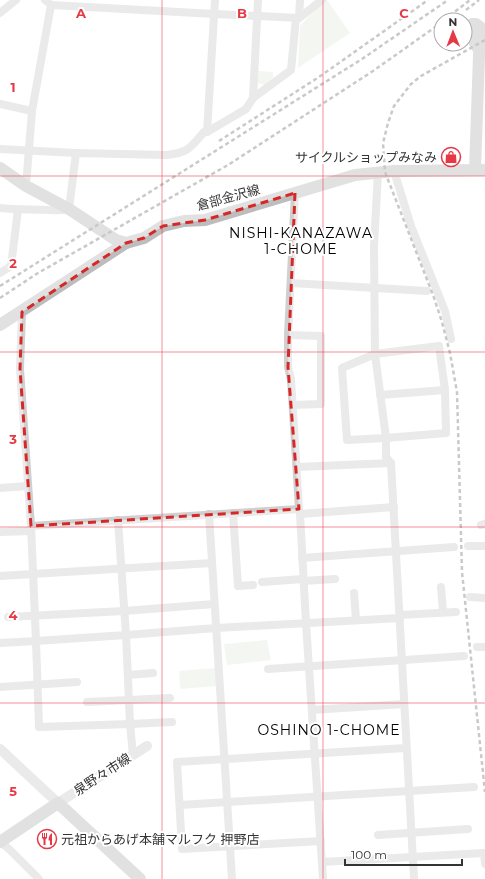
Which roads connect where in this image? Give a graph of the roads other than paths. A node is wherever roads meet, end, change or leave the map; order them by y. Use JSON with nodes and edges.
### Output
{"nodes":[{"id":1,"x":16,"y":0,"type":"edge"},
{"id":2,"x":215,"y":0,"type":"edge"},
{"id":3,"x":258,"y":0,"type":"edge"},
{"id":4,"x":300,"y":0,"type":"edge"},
{"id":5,"x":322,"y":0,"type":"edge"},
{"id":6,"x":48,"y":2,"type":"edge"},
{"id":7,"x":125,"y":4,"type":"edge"},
{"id":8,"x":0,"y":13,"type":"edge"},
{"id":9,"x":215,"y":14,"type":"junction"},
{"id":10,"x":257,"y":16,"type":"junction"},
{"id":11,"x":297,"y":18,"type":"junction"},
{"id":12,"x":482,"y":51,"type":"edge"},
{"id":13,"x":481,"y":94,"type":"edge"},
{"id":14,"x":253,"y":98,"type":"junction"},
{"id":15,"x":0,"y":104,"type":"edge"},
{"id":16,"x":32,"y":111,"type":"junction"},
{"id":17,"x":207,"y":132,"type":"junction"},
{"id":18,"x":0,"y":149,"type":"edge"},
{"id":19,"x":29,"y":150,"type":"junction"},
{"id":20,"x":76,"y":153,"type":"junction"},
{"id":21,"x":0,"y":168,"type":"edge"},
{"id":22,"x":480,"y":170,"type":"edge"},
{"id":23,"x":394,"y":171,"type":"junction"},
{"id":24,"x":378,"y":172,"type":"junction"},
{"id":25,"x":26,"y":186,"type":"junction"},
{"id":26,"x":295,"y":193,"type":"junction"},
{"id":27,"x":0,"y":208,"type":"edge"},
{"id":28,"x":69,"y":209,"type":"junction"},
{"id":29,"x":18,"y":210,"type":"junction"},
{"id":30,"x":126,"y":243,"type":"junction"},
{"id":31,"x":0,"y":273,"type":"edge"},
{"id":32,"x":291,"y":283,"type":"junction"},
{"id":33,"x":374,"y":287,"type":"junction"},
{"id":34,"x":427,"y":291,"type":"dead end"},
{"id":35,"x":22,"y":312,"type":"junction"},
{"id":36,"x":0,"y":325,"type":"edge"},
{"id":37,"x":288,"y":335,"type":"junction"},
{"id":38,"x":451,"y":340,"type":"dead end"},
{"id":39,"x":375,"y":354,"type":"junction"},
{"id":40,"x":445,"y":390,"type":"junction"},
{"id":41,"x":380,"y":395,"type":"junction"},
{"id":42,"x":293,"y":405,"type":"junction"},
{"id":43,"x":386,"y":438,"type":"junction"},
{"id":44,"x":391,"y":463,"type":"junction"},
{"id":45,"x":297,"y":468,"type":"junction"},
{"id":46,"x":28,"y":486,"type":"junction"},
{"id":47,"x":0,"y":488,"type":"edge"},
{"id":48,"x":394,"y":507,"type":"junction"},
{"id":49,"x":300,"y":511,"type":"junction"},
{"id":50,"x":232,"y":513,"type":"junction"},
{"id":51,"x":209,"y":514,"type":"junction"},
{"id":52,"x":118,"y":520,"type":"junction"},
{"id":53,"x":31,"y":529,"type":"junction"},
{"id":54,"x":0,"y":532,"type":"edge"},
{"id":55,"x":454,"y":546,"type":"dead end"},
{"id":56,"x":468,"y":546,"type":"dead end"},
{"id":57,"x":485,"y":546,"type":"edge"},
{"id":58,"x":396,"y":551,"type":"junction"},
{"id":59,"x":302,"y":558,"type":"junction"},
{"id":60,"x":212,"y":563,"type":"junction"},
{"id":61,"x":121,"y":569,"type":"junction"},
{"id":62,"x":33,"y":574,"type":"junction"},
{"id":63,"x":0,"y":576,"type":"edge"},
{"id":64,"x":335,"y":579,"type":"dead end"},
{"id":65,"x":303,"y":580,"type":"junction"},
{"id":66,"x":262,"y":582,"type":"dead end"},
{"id":67,"x":253,"y":585,"type":"dead end"},
{"id":68,"x":441,"y":587,"type":"dead end"},
{"id":69,"x":354,"y":593,"type":"dead end"},
{"id":70,"x":470,"y":597,"type":"dead end"},
{"id":71,"x":485,"y":598,"type":"edge"},
{"id":72,"x":214,"y":604,"type":"junction"},
{"id":73,"x":124,"y":611,"type":"junction"},
{"id":74,"x":443,"y":612,"type":"junction"},
{"id":75,"x":456,"y":612,"type":"dead end"},
{"id":76,"x":35,"y":615,"type":"junction"},
{"id":77,"x":8,"y":617,"type":"dead end"},
{"id":78,"x":400,"y":617,"type":"junction"},
{"id":79,"x":356,"y":620,"type":"junction"},
{"id":80,"x":306,"y":623,"type":"junction"},
{"id":81,"x":216,"y":628,"type":"junction"},
{"id":82,"x":126,"y":635,"type":"junction"},
{"id":83,"x":36,"y":641,"type":"junction"},
{"id":84,"x":0,"y":643,"type":"edge"},
{"id":85,"x":464,"y":656,"type":"dead end"},
{"id":86,"x":402,"y":661,"type":"junction"},
{"id":87,"x":309,"y":667,"type":"junction"},
{"id":88,"x":268,"y":669,"type":"dead end"},
{"id":89,"x":152,"y":674,"type":"dead end"},
{"id":90,"x":128,"y":675,"type":"junction"},
{"id":91,"x":77,"y":682,"type":"dead end"},
{"id":92,"x":38,"y":684,"type":"junction"},
{"id":93,"x":0,"y":686,"type":"edge"},
{"id":94,"x":170,"y":698,"type":"dead end"},
{"id":95,"x":129,"y":699,"type":"junction"},
{"id":96,"x":86,"y":702,"type":"dead end"},
{"id":97,"x":404,"y":704,"type":"junction"},
{"id":98,"x":312,"y":710,"type":"junction"},
{"id":99,"x":172,"y":722,"type":"dead end"},
{"id":100,"x":130,"y":724,"type":"junction"},
{"id":101,"x":147,"y":746,"type":"dead end"},
{"id":102,"x":406,"y":748,"type":"junction"},
{"id":103,"x":0,"y":749,"type":"edge"},
{"id":104,"x":315,"y":754,"type":"junction"},
{"id":105,"x":133,"y":755,"type":"junction"},
{"id":106,"x":225,"y":758,"type":"junction"},
{"id":107,"x":474,"y":787,"type":"dead end"},
{"id":108,"x":409,"y":792,"type":"junction"},
{"id":109,"x":318,"y":796,"type":"junction"},
{"id":110,"x":58,"y":803,"type":"junction"},
{"id":111,"x":227,"y":803,"type":"junction"},
{"id":112,"x":180,"y":805,"type":"junction"},
{"id":113,"x":468,"y":829,"type":"dead end"},
{"id":114,"x":411,"y":832,"type":"junction"},
{"id":115,"x":378,"y":835,"type":"dead end"},
{"id":116,"x":321,"y":841,"type":"junction"},
{"id":117,"x":0,"y":842,"type":"edge"},
{"id":118,"x":230,"y":847,"type":"junction"},
{"id":119,"x":412,"y":857,"type":"junction"},
{"id":120,"x":322,"y":862,"type":"junction"},
{"id":121,"x":485,"y":864,"type":"edge"},
{"id":122,"x":39,"y":879,"type":"edge"},
{"id":123,"x":140,"y":879,"type":"edge"},
{"id":124,"x":232,"y":879,"type":"edge"},
{"id":125,"x":323,"y":879,"type":"edge"},
{"id":126,"x":414,"y":879,"type":"edge"}],
"edges":[{"from":1,"to":8,"type":"street"},
{"from":2,"to":9,"type":"street"},
{"from":3,"to":10,"type":"street"},
{"from":4,"to":11,"type":"street"},
{"from":5,"to":11,"type":"street"},
{"from":6,"to":7,"type":"street"},
{"from":6,"to":16,"type":"street"},
{"from":7,"to":9,"type":"street"},
{"from":9,"to":10,"type":"street"},
{"from":9,"to":17,"type":"street"},
{"from":10,"to":11,"type":"street"},
{"from":10,"to":14,"type":"street"},
{"from":11,"to":14,"type":"street"},
{"from":12,"to":13,"type":"main road"},
{"from":13,"to":22,"type":"main road"},
{"from":14,"to":17,"type":"street"},
{"from":15,"to":16,"type":"street"},
{"from":16,"to":19,"type":"street"},
{"from":17,"to":20,"type":"street"},
{"from":18,"to":19,"type":"street"},
{"from":19,"to":20,"type":"street"},
{"from":19,"to":25,"type":"street"},
{"from":20,"to":28,"type":"street"},
{"from":21,"to":25,"type":"main road"},
{"from":22,"to":23,"type":"main road","name":"倉部金沢線"},
{"from":23,"to":24,"type":"main road","name":"倉部金沢線"},
{"from":23,"to":38,"type":"street"},
{"from":24,"to":26,"type":"main road","name":"倉部金沢線"},
{"from":24,"to":33,"type":"street"},
{"from":25,"to":28,"type":"main road"},
{"from":26,"to":30,"type":"main road","name":"倉部金沢線"},
{"from":26,"to":32,"type":"street"},
{"from":27,"to":29,"type":"street"},
{"from":28,"to":29,"type":"street"},
{"from":28,"to":30,"type":"main road"},
{"from":29,"to":31,"type":"street"},
{"from":30,"to":35,"type":"main road","name":"倉部金沢線"},
{"from":32,"to":33,"type":"street"},
{"from":32,"to":37,"type":"street"},
{"from":33,"to":34,"type":"street"},
{"from":33,"to":39,"type":"street"},
{"from":35,"to":36,"type":"main road","name":"倉部金沢線"},
{"from":35,"to":46,"type":"street"},
{"from":37,"to":42,"type":"street"},
{"from":37,"to":42,"type":"street"},
{"from":39,"to":40,"type":"street"},
{"from":39,"to":41,"type":"street"},
{"from":39,"to":43,"type":"street"},
{"from":40,"to":41,"type":"street"},
{"from":40,"to":43,"type":"street"},
{"from":41,"to":43,"type":"street"},
{"from":42,"to":45,"type":"street"},
{"from":43,"to":44,"type":"street"},
{"from":44,"to":45,"type":"street"},
{"from":44,"to":48,"type":"street"},
{"from":45,"to":49,"type":"street"},
{"from":46,"to":47,"type":"street"},
{"from":46,"to":53,"type":"street"},
{"from":48,"to":49,"type":"street"},
{"from":48,"to":58,"type":"street"},
{"from":49,"to":50,"type":"street"},
{"from":49,"to":59,"type":"street"},
{"from":50,"to":51,"type":"street"},
{"from":50,"to":67,"type":"street"},
{"from":51,"to":52,"type":"street"},
{"from":51,"to":60,"type":"street"},
{"from":52,"to":53,"type":"street"},
{"from":52,"to":61,"type":"street"},
{"from":53,"to":54,"type":"street"},
{"from":53,"to":62,"type":"street"},
{"from":55,"to":58,"type":"street"},
{"from":56,"to":57,"type":"street"},
{"from":58,"to":59,"type":"street"},
{"from":58,"to":78,"type":"street"},
{"from":59,"to":65,"type":"street"},
{"from":60,"to":61,"type":"street"},
{"from":60,"to":72,"type":"street"},
{"from":61,"to":62,"type":"street"},
{"from":61,"to":73,"type":"street"},
{"from":62,"to":63,"type":"street"},
{"from":62,"to":76,"type":"street"},
{"from":64,"to":65,"type":"street"},
{"from":65,"to":66,"type":"street"},
{"from":65,"to":80,"type":"street"},
{"from":68,"to":74,"type":"street"},
{"from":69,"to":79,"type":"street"},
{"from":70,"to":71,"type":"street"},
{"from":72,"to":73,"type":"street"},
{"from":72,"to":81,"type":"street"},
{"from":73,"to":76,"type":"street"},
{"from":73,"to":82,"type":"street"},
{"from":74,"to":75,"type":"street"},
{"from":74,"to":78,"type":"street"},
{"from":76,"to":77,"type":"street"},
{"from":76,"to":83,"type":"street"},
{"from":78,"to":79,"type":"street"},
{"from":78,"to":86,"type":"street"},
{"from":79,"to":80,"type":"street"},
{"from":80,"to":81,"type":"street"},
{"from":80,"to":87,"type":"street"},
{"from":81,"to":82,"type":"street"},
{"from":81,"to":106,"type":"street"},
{"from":82,"to":83,"type":"street"},
{"from":82,"to":90,"type":"street"},
{"from":83,"to":84,"type":"street"},
{"from":83,"to":92,"type":"street"},
{"from":85,"to":86,"type":"street"},
{"from":86,"to":87,"type":"street"},
{"from":86,"to":97,"type":"street"},
{"from":87,"to":88,"type":"street"},
{"from":87,"to":98,"type":"street"},
{"from":89,"to":90,"type":"street"},
{"from":90,"to":95,"type":"street"},
{"from":91,"to":92,"type":"street"},
{"from":92,"to":93,"type":"street"},
{"from":92,"to":100,"type":"street"},
{"from":94,"to":95,"type":"street"},
{"from":95,"to":96,"type":"street"},
{"from":95,"to":100,"type":"street"},
{"from":97,"to":98,"type":"street"},
{"from":97,"to":102,"type":"street"},
{"from":98,"to":104,"type":"street"},
{"from":99,"to":100,"type":"street"},
{"from":100,"to":105,"type":"street"},
{"from":101,"to":105,"type":"street","name":"泉野々市線"},
{"from":102,"to":104,"type":"street"},
{"from":102,"to":108,"type":"street"},
{"from":103,"to":110,"type":"street"},
{"from":104,"to":106,"type":"street"},
{"from":104,"to":109,"type":"street"},
{"from":105,"to":110,"type":"street","name":"泉野々市線"},
{"from":106,"to":111,"type":"street"},
{"from":106,"to":112,"type":"street"},
{"from":107,"to":108,"type":"street"},
{"from":108,"to":109,"type":"street"},
{"from":108,"to":114,"type":"street"},
{"from":109,"to":111,"type":"street"},
{"from":109,"to":116,"type":"street"},
{"from":110,"to":117,"type":"main road"},
{"from":110,"to":123,"type":"main road"},
{"from":111,"to":112,"type":"street"},
{"from":111,"to":118,"type":"street"},
{"from":112,"to":118,"type":"street"},
{"from":113,"to":114,"type":"street"},
{"from":114,"to":115,"type":"street"},
{"from":114,"to":119,"type":"street"},
{"from":116,"to":118,"type":"street"},
{"from":116,"to":120,"type":"street"},
{"from":117,"to":122,"type":"street"},
{"from":118,"to":124,"type":"street"},
{"from":119,"to":120,"type":"street"},
{"from":119,"to":121,"type":"street"},
{"from":119,"to":126,"type":"street"},
{"from":120,"to":125,"type":"street"}]}
